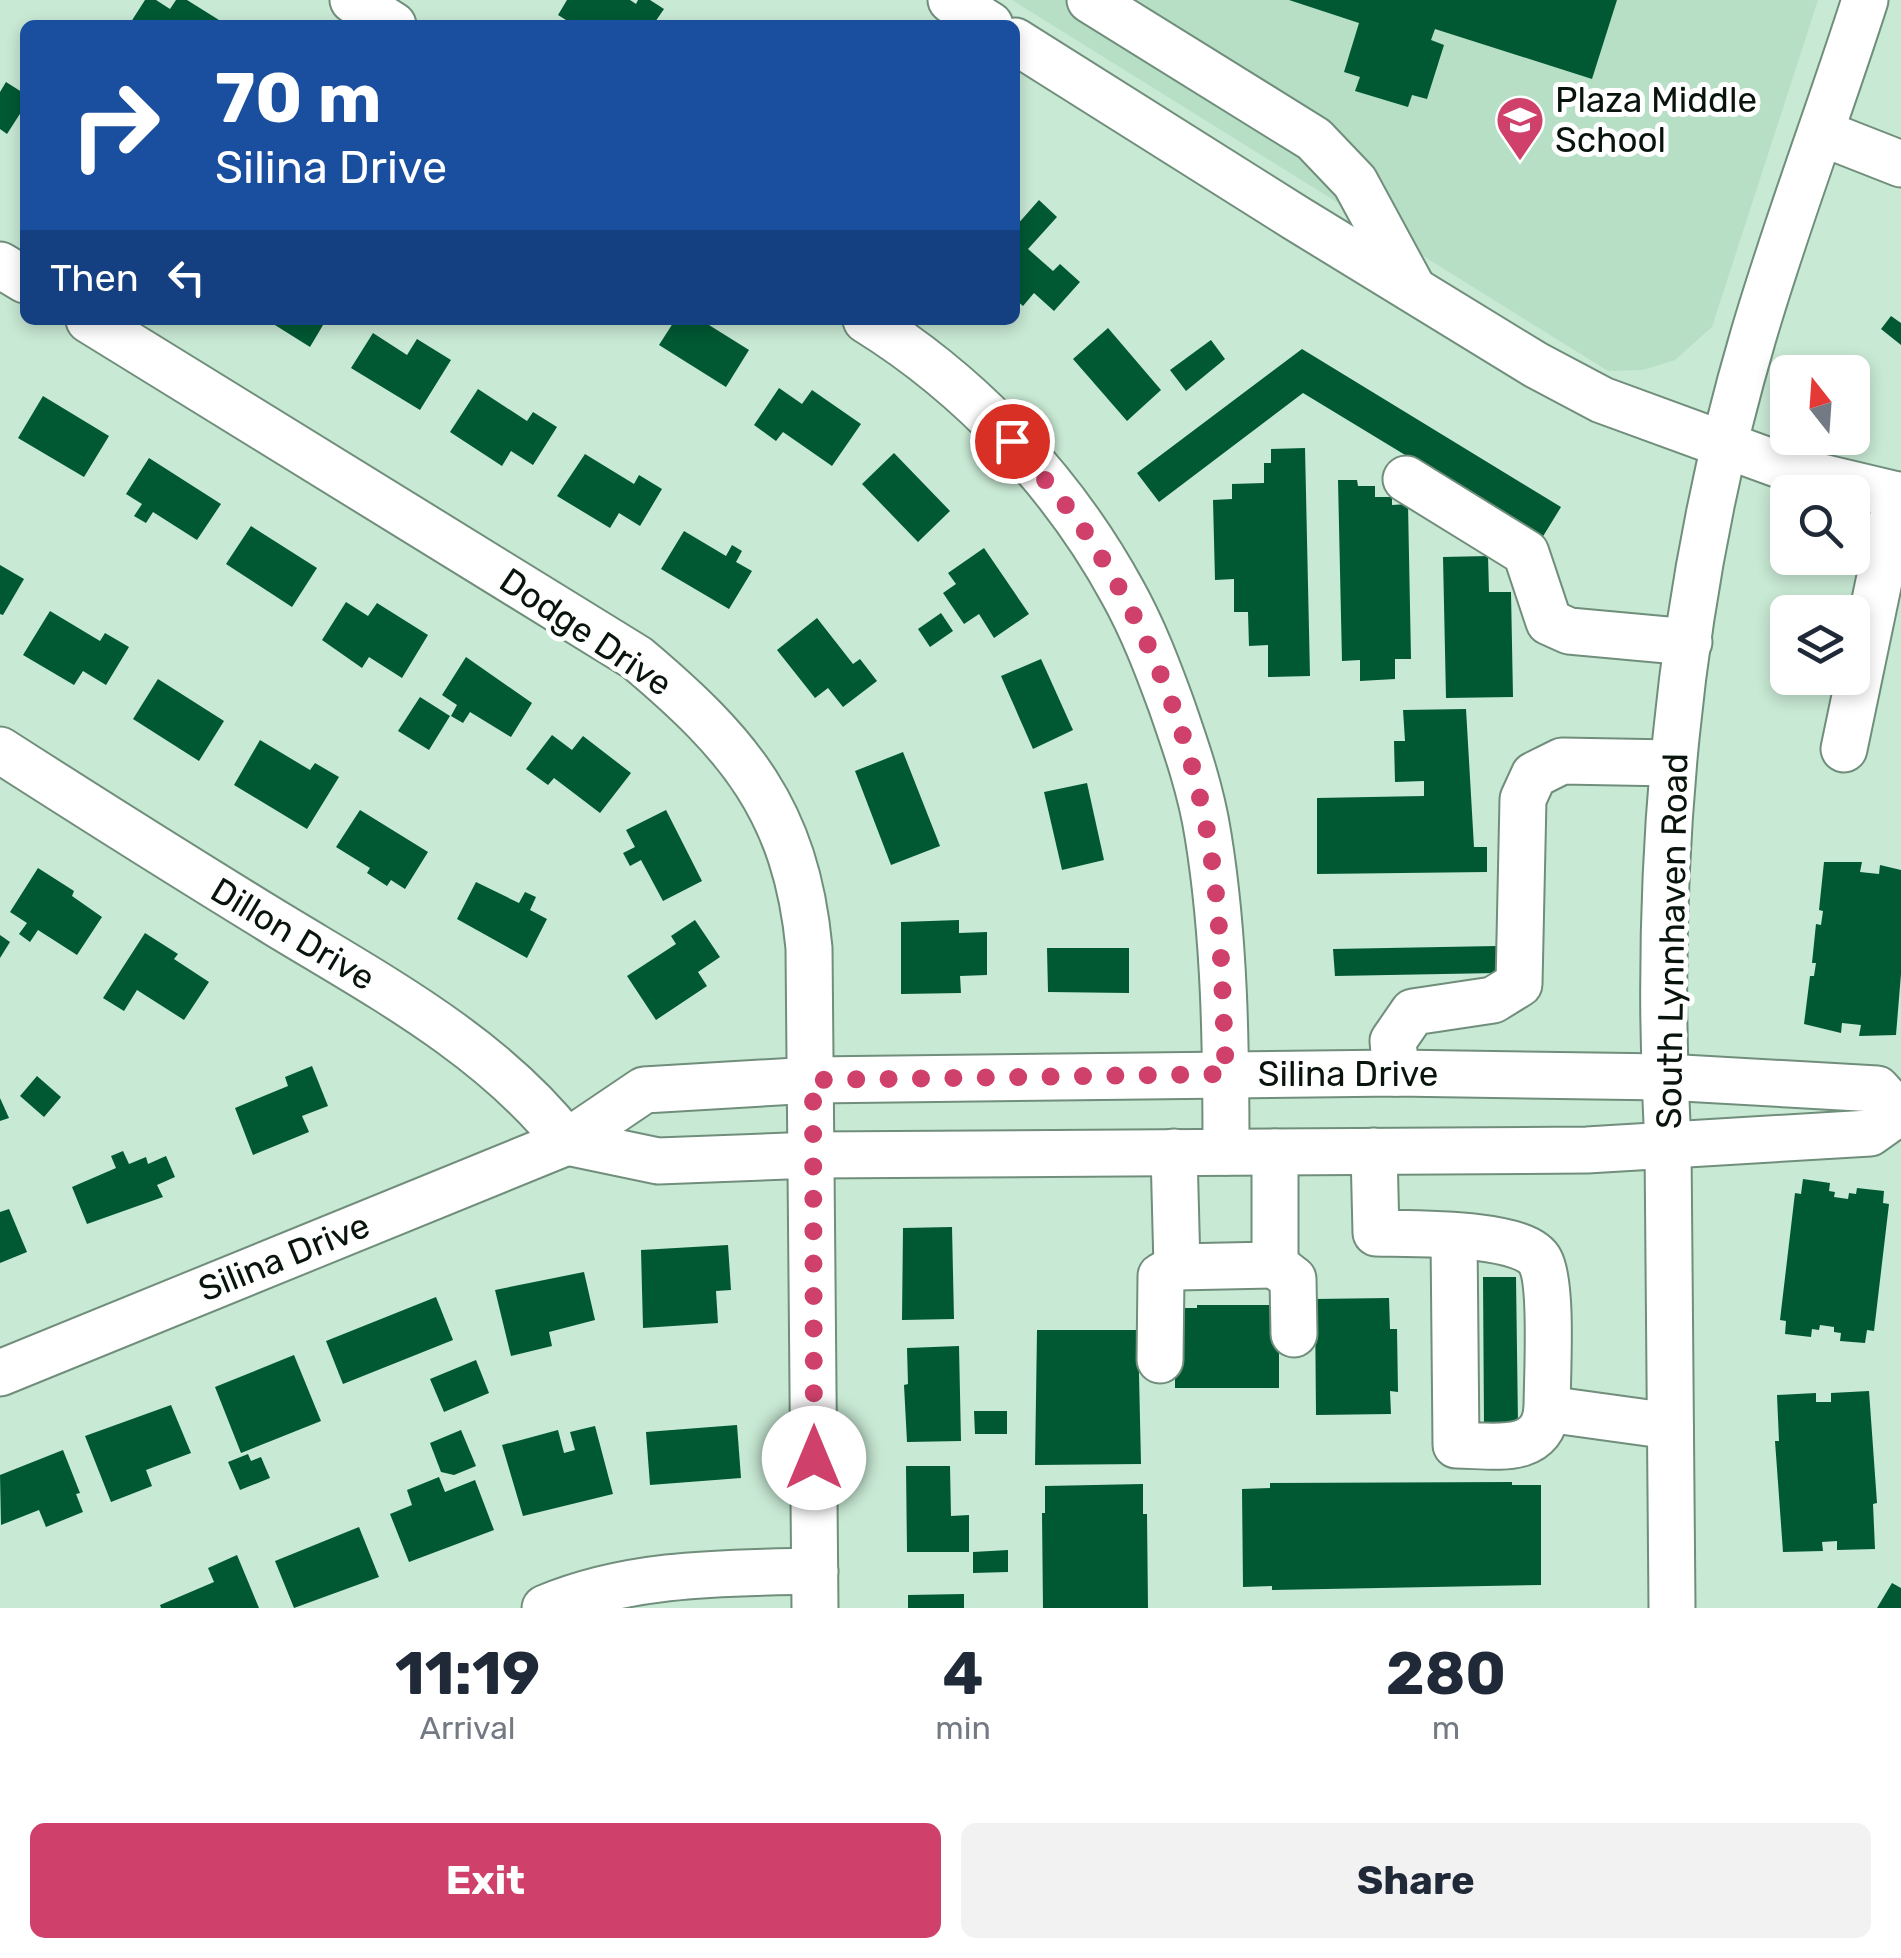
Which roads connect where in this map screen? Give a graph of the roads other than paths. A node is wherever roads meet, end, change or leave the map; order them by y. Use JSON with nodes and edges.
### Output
{"nodes":[{"id":1,"x":353,"y":0,"type":"edge"},
{"id":2,"x":951,"y":0,"type":"edge"},
{"id":3,"x":1090,"y":0,"type":"edge"},
{"id":4,"x":1865,"y":0,"type":"edge"},
{"id":5,"x":385,"y":20,"type":"edge"},
{"id":6,"x":982,"y":20,"type":"edge"},
{"id":7,"x":1020,"y":43,"type":"edge"},
{"id":8,"x":1822,"y":134,"type":"junction"},
{"id":9,"x":1901,"y":164,"type":"edge"},
{"id":10,"x":1414,"y":291,"type":"junction"},
{"id":11,"x":97,"y":325,"type":"edge"},
{"id":12,"x":874,"y":325,"type":"edge"},
{"id":13,"x":1725,"y":444,"type":"junction"},
{"id":14,"x":1406,"y":479,"type":"dead end"},
{"id":15,"x":1899,"y":496,"type":"edge"},
{"id":16,"x":1689,"y":642,"type":"junction"},
{"id":17,"x":1844,"y":749,"type":"dead end"},
{"id":18,"x":0,"y":750,"type":"edge"},
{"id":19,"x":1673,"y":763,"type":"junction"},
{"id":20,"x":1396,"y":1073,"type":"junction"},
{"id":21,"x":1226,"y":1074,"type":"junction"},
{"id":22,"x":1664,"y":1077,"type":"junction"},
{"id":23,"x":813,"y":1080,"type":"junction"},
{"id":24,"x":1899,"y":1111,"type":"edge"},
{"id":25,"x":567,"y":1142,"type":"junction"},
{"id":26,"x":1668,"y":1146,"type":"junction"},
{"id":27,"x":1374,"y":1151,"type":"junction"},
{"id":28,"x":1174,"y":1152,"type":"junction"},
{"id":29,"x":1226,"y":1152,"type":"junction"},
{"id":30,"x":1275,"y":1152,"type":"junction"},
{"id":31,"x":813,"y":1155,"type":"junction"},
{"id":32,"x":1454,"y":1237,"type":"junction"},
{"id":33,"x":1275,"y":1265,"type":"junction"},
{"id":34,"x":1177,"y":1267,"type":"junction"},
{"id":35,"x":1294,"y":1334,"type":"dead end"},
{"id":36,"x":1160,"y":1360,"type":"dead end"},
{"id":37,"x":0,"y":1372,"type":"edge"},
{"id":38,"x":1548,"y":1408,"type":"junction"},
{"id":39,"x":1670,"y":1426,"type":"junction"},
{"id":40,"x":815,"y":1590,"type":"edge"},
{"id":41,"x":545,"y":1608,"type":"edge"},
{"id":42,"x":1672,"y":1608,"type":"edge"}],
"edges":[{"from":1,"to":5,"type":"street"},
{"from":2,"to":6,"type":"street"},
{"from":3,"to":10,"type":"street"},
{"from":4,"to":8,"type":"street","name":"South Lynnhaven Road"},
{"from":7,"to":10,"type":"street"},
{"from":8,"to":9,"type":"street"},
{"from":8,"to":13,"type":"street","name":"South Lynnhaven Road"},
{"from":10,"to":13,"type":"street"},
{"from":11,"to":23,"type":"street","name":"Dodge Drive"},
{"from":12,"to":21,"type":"street"},
{"from":13,"to":15,"type":"street"},
{"from":13,"to":16,"type":"street","name":"South Lynnhaven Road"},
{"from":14,"to":16,"type":"street"},
{"from":15,"to":17,"type":"street"},
{"from":16,"to":19,"type":"street","name":"South Lynnhaven Road"},
{"from":18,"to":25,"type":"street","name":"Dillon Drive"},
{"from":19,"to":20,"type":"street"},
{"from":19,"to":22,"type":"street","name":"South Lynnhaven Road"},
{"from":20,"to":21,"type":"street","name":"Silina Drive"},
{"from":20,"to":22,"type":"street","name":"Silina Drive"},
{"from":21,"to":23,"type":"street","name":"Silina Drive"},
{"from":21,"to":29,"type":"street"},
{"from":22,"to":24,"type":"street","name":"Silina Drive"},
{"from":22,"to":26,"type":"street","name":"South Lynnhaven Road"},
{"from":23,"to":25,"type":"street","name":"Silina Drive"},
{"from":23,"to":31,"type":"street","name":"Dodge Drive"},
{"from":24,"to":26,"type":"street"},
{"from":25,"to":31,"type":"street"},
{"from":25,"to":37,"type":"street","name":"Silina Drive"},
{"from":26,"to":27,"type":"street"},
{"from":26,"to":39,"type":"street","name":"South Lynnhaven Road"},
{"from":27,"to":30,"type":"street"},
{"from":27,"to":32,"type":"street"},
{"from":28,"to":29,"type":"street"},
{"from":28,"to":31,"type":"street"},
{"from":28,"to":34,"type":"street"},
{"from":29,"to":30,"type":"street"},
{"from":30,"to":33,"type":"street"},
{"from":31,"to":40,"type":"street","name":"Dodge Drive"},
{"from":32,"to":38,"type":"street"},
{"from":32,"to":38,"type":"street"},
{"from":33,"to":34,"type":"street"},
{"from":33,"to":35,"type":"street"},
{"from":34,"to":36,"type":"street"},
{"from":38,"to":39,"type":"street"},
{"from":39,"to":42,"type":"street","name":"South Lynnhaven Road"},
{"from":40,"to":41,"type":"street"}]}
